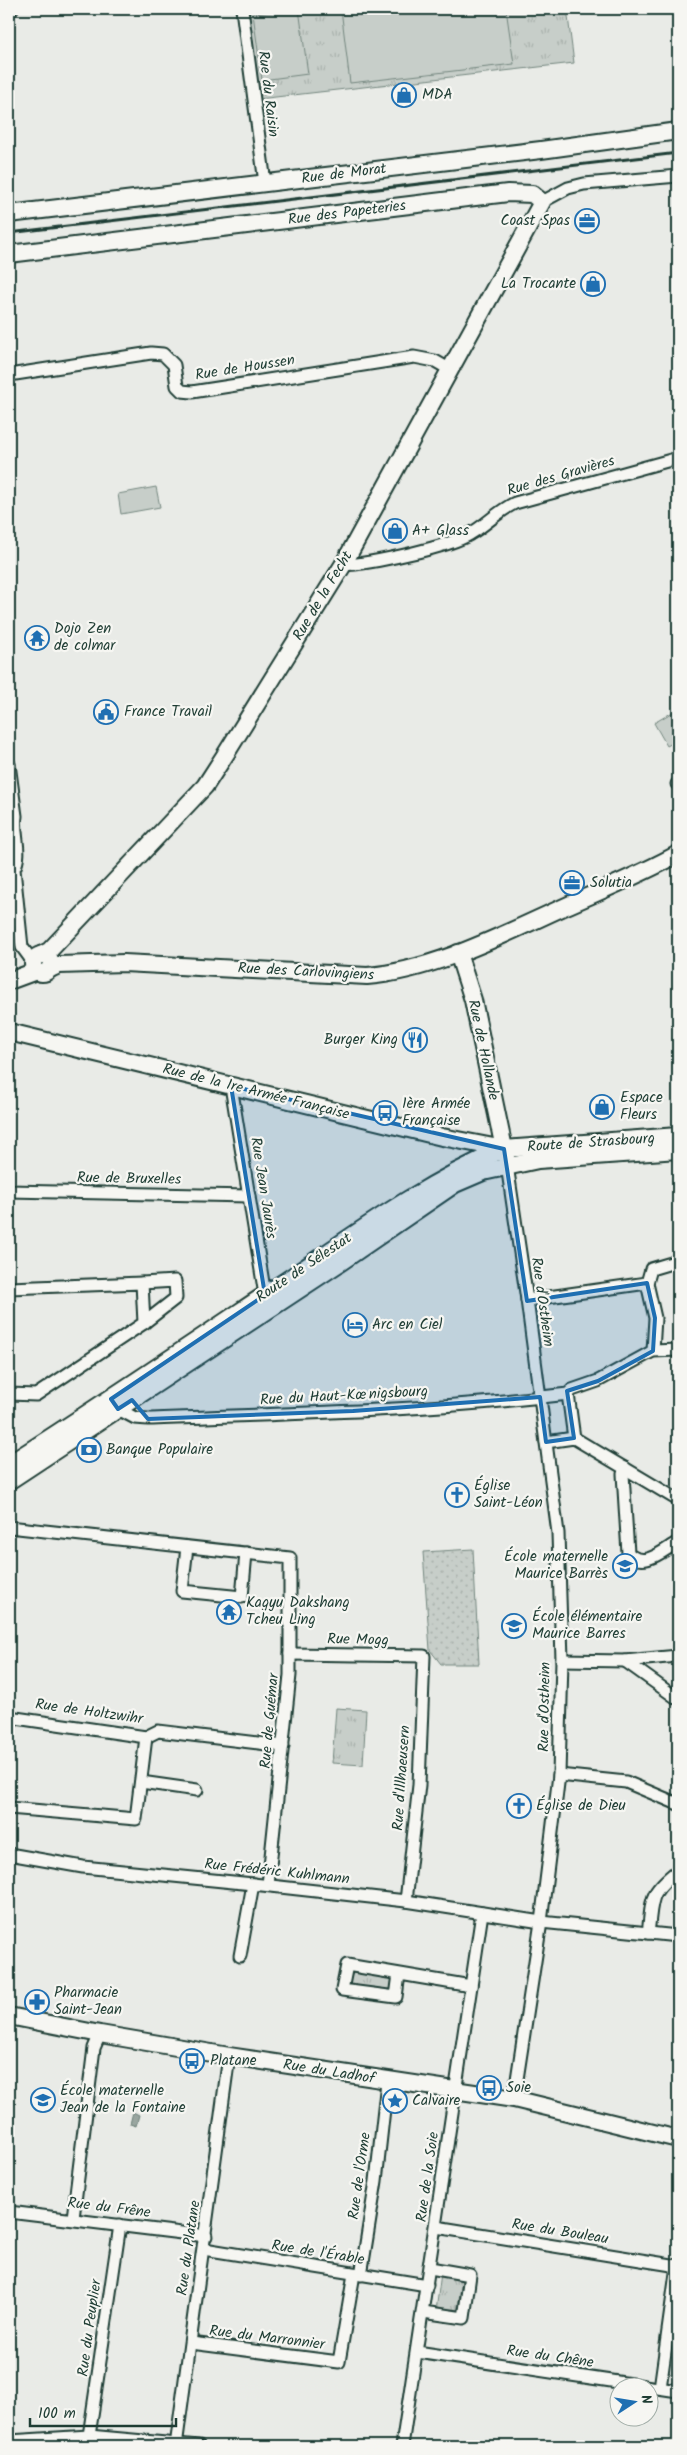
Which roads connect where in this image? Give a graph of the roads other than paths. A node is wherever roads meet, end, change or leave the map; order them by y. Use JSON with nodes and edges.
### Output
{"nodes":[{"id":1,"x":242,"y":9,"type":"edge"},
{"id":2,"x":678,"y":131,"type":"edge"},
{"id":3,"x":678,"y":176,"type":"edge"},
{"id":4,"x":265,"y":183,"type":"junction"},
{"id":5,"x":542,"y":202,"type":"junction"},
{"id":6,"x":9,"y":214,"type":"edge"},
{"id":7,"x":9,"y":254,"type":"edge"},
{"id":8,"x":449,"y":369,"type":"junction"},
{"id":9,"x":9,"y":375,"type":"edge"},
{"id":10,"x":678,"y":458,"type":"edge"},
{"id":11,"x":343,"y":565,"type":"junction"},
{"id":12,"x":9,"y":764,"type":"edge"},
{"id":13,"x":678,"y":854,"type":"edge"},
{"id":14,"x":458,"y":953,"type":"junction"},
{"id":15,"x":42,"y":963,"type":"junction"},
{"id":16,"x":9,"y":981,"type":"edge"},
{"id":17,"x":9,"y":1032,"type":"edge"},
{"id":18,"x":231,"y":1086,"type":"junction"},
{"id":19,"x":678,"y":1136,"type":"edge"},
{"id":20,"x":461,"y":1142,"type":"junction"},
{"id":21,"x":678,"y":1150,"type":"edge"},
{"id":22,"x":505,"y":1157,"type":"junction"},
{"id":23,"x":460,"y":1168,"type":"junction"},
{"id":24,"x":9,"y":1191,"type":"edge"},
{"id":25,"x":249,"y":1196,"type":"junction"},
{"id":26,"x":678,"y":1261,"type":"edge"},
{"id":27,"x":142,"y":1283,"type":"junction"},
{"id":28,"x":647,"y":1283,"type":"junction"},
{"id":29,"x":9,"y":1288,"type":"edge"},
{"id":30,"x":264,"y":1295,"type":"junction"},
{"id":31,"x":528,"y":1300,"type":"junction"},
{"id":32,"x":144,"y":1322,"type":"junction"},
{"id":33,"x":678,"y":1350,"type":"edge"},
{"id":34,"x":653,"y":1351,"type":"junction"},
{"id":35,"x":9,"y":1394,"type":"edge"},
{"id":36,"x":568,"y":1394,"type":"junction"},
{"id":37,"x":540,"y":1397,"type":"junction"},
{"id":38,"x":133,"y":1399,"type":"junction"},
{"id":39,"x":114,"y":1404,"type":"junction"},
{"id":40,"x":148,"y":1419,"type":"junction"},
{"id":41,"x":574,"y":1438,"type":"junction"},
{"id":42,"x":546,"y":1442,"type":"junction"},
{"id":43,"x":9,"y":1464,"type":"edge"},
{"id":44,"x":625,"y":1468,"type":"junction"},
{"id":45,"x":9,"y":1481,"type":"edge"},
{"id":46,"x":678,"y":1500,"type":"edge"},
{"id":47,"x":9,"y":1527,"type":"edge"},
{"id":48,"x":678,"y":1542,"type":"edge"},
{"id":49,"x":187,"y":1547,"type":"junction"},
{"id":50,"x":246,"y":1554,"type":"junction"},
{"id":51,"x":290,"y":1654,"type":"junction"},
{"id":52,"x":424,"y":1656,"type":"joint"},
{"id":53,"x":678,"y":1656,"type":"edge"},
{"id":54,"x":562,"y":1660,"type":"junction"},
{"id":55,"x":625,"y":1661,"type":"junction"},
{"id":56,"x":678,"y":1700,"type":"edge"},
{"id":57,"x":9,"y":1716,"type":"edge"},
{"id":58,"x":146,"y":1737,"type":"junction"},
{"id":59,"x":283,"y":1746,"type":"junction"},
{"id":60,"x":559,"y":1775,"type":"junction"},
{"id":61,"x":141,"y":1782,"type":"junction"},
{"id":62,"x":197,"y":1790,"type":"dead end"},
{"id":63,"x":678,"y":1804,"type":"edge"},
{"id":64,"x":9,"y":1808,"type":"edge"},
{"id":65,"x":9,"y":1854,"type":"edge"},
{"id":66,"x":678,"y":1870,"type":"edge"},
{"id":67,"x":253,"y":1884,"type":"junction"},
{"id":68,"x":268,"y":1885,"type":"junction"},
{"id":69,"x":406,"y":1902,"type":"junction"},
{"id":70,"x":482,"y":1913,"type":"junction"},
{"id":71,"x":541,"y":1922,"type":"junction"},
{"id":72,"x":648,"y":1933,"type":"junction"},
{"id":73,"x":678,"y":1936,"type":"edge"},
{"id":74,"x":240,"y":1956,"type":"dead end"},
{"id":75,"x":399,"y":1974,"type":"junction"},
{"id":76,"x":471,"y":1986,"type":"junction"},
{"id":77,"x":9,"y":2016,"type":"edge"},
{"id":78,"x":100,"y":2034,"type":"junction"},
{"id":79,"x":229,"y":2056,"type":"junction"},
{"id":80,"x":387,"y":2082,"type":"junction"},
{"id":81,"x":456,"y":2091,"type":"junction"},
{"id":82,"x":514,"y":2099,"type":"junction"},
{"id":83,"x":678,"y":2140,"type":"edge"},
{"id":84,"x":9,"y":2212,"type":"edge"},
{"id":85,"x":73,"y":2218,"type":"junction"},
{"id":86,"x":120,"y":2225,"type":"junction"},
{"id":87,"x":436,"y":2227,"type":"junction"},
{"id":88,"x":206,"y":2236,"type":"junction"},
{"id":89,"x":204,"y":2249,"type":"junction"},
{"id":90,"x":678,"y":2266,"type":"edge"},
{"id":91,"x":430,"y":2268,"type":"junction"},
{"id":92,"x":358,"y":2275,"type":"junction"},
{"id":93,"x":427,"y":2284,"type":"junction"},
{"id":94,"x":423,"y":2312,"type":"junction"},
{"id":95,"x":190,"y":2343,"type":"junction"},
{"id":96,"x":417,"y":2352,"type":"junction"},
{"id":97,"x":610,"y":2381,"type":"edge"},
{"id":98,"x":660,"y":2388,"type":"joint"},
{"id":99,"x":678,"y":2391,"type":"edge"},
{"id":100,"x":89,"y":2436,"type":"junction"},
{"id":101,"x":9,"y":2441,"type":"edge"},
{"id":102,"x":176,"y":2444,"type":"edge"},
{"id":103,"x":199,"y":2446,"type":"edge"},
{"id":104,"x":402,"y":2446,"type":"edge"}],
"edges":[{"from":1,"to":4,"type":"street","name":"Rue du Raisin"},
{"from":2,"to":4,"type":"street","name":"Rue de Morat"},
{"from":3,"to":5,"type":"street"},
{"from":4,"to":6,"type":"street","name":"Rue de Morat"},
{"from":5,"to":7,"type":"street","name":"Rue des Papeteries"},
{"from":5,"to":8,"type":"street","name":"Rue de la Fecht"},
{"from":8,"to":9,"type":"street","name":"Rue de Houssen"},
{"from":8,"to":11,"type":"street","name":"Rue de la Fecht"},
{"from":10,"to":11,"type":"street","name":"Rue des Gravières"},
{"from":11,"to":15,"type":"street","name":"Rue de la Fecht"},
{"from":12,"to":15,"type":"street"},
{"from":13,"to":14,"type":"street","name":"Rue des Carlovingiens"},
{"from":14,"to":15,"type":"street","name":"Rue des Carlovingiens"},
{"from":14,"to":22,"type":"street","name":"Rue de Hollande"},
{"from":15,"to":16,"type":"street","name":"Rue de la Fecht"},
{"from":17,"to":18,"type":"street","name":"Rue de la 1re Armée Française"},
{"from":18,"to":20,"type":"street","name":"Rue de la 1re Armée Française"},
{"from":18,"to":25,"type":"street","name":"Rue Jean Jaurès"},
{"from":19,"to":22,"type":"street","name":"Route de Strasbourg"},
{"from":20,"to":22,"type":"street","name":"Rue de la 1re Armée Française"},
{"from":20,"to":23,"type":"street"},
{"from":21,"to":22,"type":"street","name":"Route de Strasbourg"},
{"from":22,"to":23,"type":"street","name":"Route de Sélestat"},
{"from":22,"to":31,"type":"street","name":"Rue d'Ostheim"},
{"from":22,"to":38,"type":"street","name":"Route de Sélestat"},
{"from":23,"to":30,"type":"street","name":"Route de Sélestat"},
{"from":24,"to":25,"type":"street","name":"Rue de Bruxelles"},
{"from":25,"to":30,"type":"street","name":"Rue Jean Jaurès"},
{"from":26,"to":28,"type":"street"},
{"from":27,"to":29,"type":"street"},
{"from":27,"to":32,"type":"street"},
{"from":27,"to":32,"type":"street"},
{"from":28,"to":31,"type":"street"},
{"from":28,"to":34,"type":"street"},
{"from":30,"to":39,"type":"street","name":"Route de Sélestat"},
{"from":31,"to":37,"type":"street","name":"Rue d'Ostheim"},
{"from":32,"to":35,"type":"street"},
{"from":33,"to":34,"type":"street"},
{"from":34,"to":36,"type":"street","name":"Rue du Haut-Kœnigsbourg"},
{"from":36,"to":37,"type":"street","name":"Rue du Haut-Kœnigsbourg"},
{"from":36,"to":41,"type":"street"},
{"from":37,"to":40,"type":"street","name":"Rue du Haut-Kœnigsbourg"},
{"from":37,"to":42,"type":"street","name":"Rue d'Ostheim"},
{"from":38,"to":39,"type":"street","name":"Route de Sélestat"},
{"from":38,"to":40,"type":"street"},
{"from":39,"to":40,"type":"street","name":"Rue du Haut-Kœnigsbourg"},
{"from":39,"to":43,"type":"street","name":"Route de Sélestat"},
{"from":39,"to":45,"type":"street","name":"Route de Sélestat"},
{"from":41,"to":42,"type":"street"},
{"from":41,"to":44,"type":"street"},
{"from":42,"to":54,"type":"street","name":"Rue d'Ostheim"},
{"from":44,"to":46,"type":"street"},
{"from":44,"to":48,"type":"street"},
{"from":47,"to":49,"type":"street"},
{"from":49,"to":50,"type":"street"},
{"from":49,"to":50,"type":"street"},
{"from":50,"to":51,"type":"street","name":"Rue de Guémar"},
{"from":51,"to":52,"type":"street","name":"Rue Mogg"},
{"from":51,"to":59,"type":"street","name":"Rue de Guémar"},
{"from":52,"to":69,"type":"street","name":"Rue d'Illhaeusern"},
{"from":53,"to":55,"type":"street"},
{"from":54,"to":55,"type":"street"},
{"from":54,"to":60,"type":"street","name":"Rue d'Ostheim"},
{"from":55,"to":56,"type":"street"},
{"from":57,"to":58,"type":"street","name":"Rue de Holtzwihr"},
{"from":58,"to":59,"type":"street","name":"Rue de Holtzwihr"},
{"from":58,"to":61,"type":"street"},
{"from":59,"to":68,"type":"street","name":"Rue de Guémar"},
{"from":60,"to":63,"type":"street"},
{"from":60,"to":71,"type":"street","name":"Rue d'Ostheim"},
{"from":61,"to":62,"type":"street"},
{"from":61,"to":64,"type":"street"},
{"from":65,"to":67,"type":"street","name":"Rue Frédéric Kuhlmann"},
{"from":66,"to":72,"type":"street"},
{"from":67,"to":68,"type":"street","name":"Rue Frédéric Kuhlmann"},
{"from":67,"to":74,"type":"street"},
{"from":68,"to":69,"type":"street","name":"Rue Frédéric Kuhlmann"},
{"from":69,"to":70,"type":"street","name":"Rue Frédéric Kuhlmann"},
{"from":70,"to":71,"type":"street","name":"Rue Frédéric Kuhlmann"},
{"from":70,"to":76,"type":"street","name":"Rue de la Soie"},
{"from":71,"to":72,"type":"street","name":"Rue Frédéric Kuhlmann"},
{"from":71,"to":82,"type":"street","name":"Rue d'Ostheim"},
{"from":72,"to":73,"type":"street","name":"Rue Frédéric Kuhlmann"},
{"from":75,"to":75,"type":"street"},
{"from":75,"to":76,"type":"street"},
{"from":76,"to":81,"type":"street","name":"Rue de la Soie"},
{"from":77,"to":78,"type":"street","name":"Rue du Ladhof"},
{"from":78,"to":79,"type":"street","name":"Rue du Ladhof"},
{"from":78,"to":85,"type":"street"},
{"from":79,"to":80,"type":"street","name":"Rue du Ladhof"},
{"from":79,"to":88,"type":"street","name":"Rue du Platane"},
{"from":80,"to":81,"type":"street","name":"Rue du Ladhof"},
{"from":80,"to":92,"type":"street","name":"Rue de l'Orme"},
{"from":81,"to":82,"type":"street","name":"Rue du Ladhof"},
{"from":81,"to":87,"type":"street","name":"Rue de la Soie"},
{"from":82,"to":83,"type":"street","name":"Rue du Ladhof"},
{"from":84,"to":85,"type":"street","name":"Rue du Frêne"},
{"from":85,"to":86,"type":"street","name":"Rue du Frêne"},
{"from":86,"to":88,"type":"street","name":"Rue du Frêne"},
{"from":86,"to":100,"type":"street","name":"Rue du Peuplier"},
{"from":87,"to":90,"type":"street","name":"Rue du Bouleau"},
{"from":87,"to":91,"type":"street","name":"Rue de la Soie"},
{"from":88,"to":89,"type":"street","name":"Rue du Platane"},
{"from":89,"to":92,"type":"street","name":"Rue de l'Érable"},
{"from":89,"to":95,"type":"street","name":"Rue du Platane"},
{"from":90,"to":98,"type":"street"},
{"from":91,"to":93,"type":"street","name":"Rue de la Soie"},
{"from":91,"to":94,"type":"street"},
{"from":92,"to":93,"type":"street","name":"Rue de l'Érable"},
{"from":92,"to":95,"type":"street","name":"Rue du Marronnier"},
{"from":93,"to":94,"type":"street","name":"Rue de la Soie"},
{"from":94,"to":96,"type":"street","name":"Rue de la Soie"},
{"from":95,"to":102,"type":"street","name":"Rue du Platane"},
{"from":96,"to":97,"type":"street","name":"Rue du Chêne"},
{"from":96,"to":104,"type":"street","name":"Rue de la Soie"},
{"from":98,"to":99,"type":"street","name":"Rue du Chêne"},
{"from":100,"to":101,"type":"street"},
{"from":100,"to":102,"type":"street"},
{"from":102,"to":103,"type":"street"}]}
